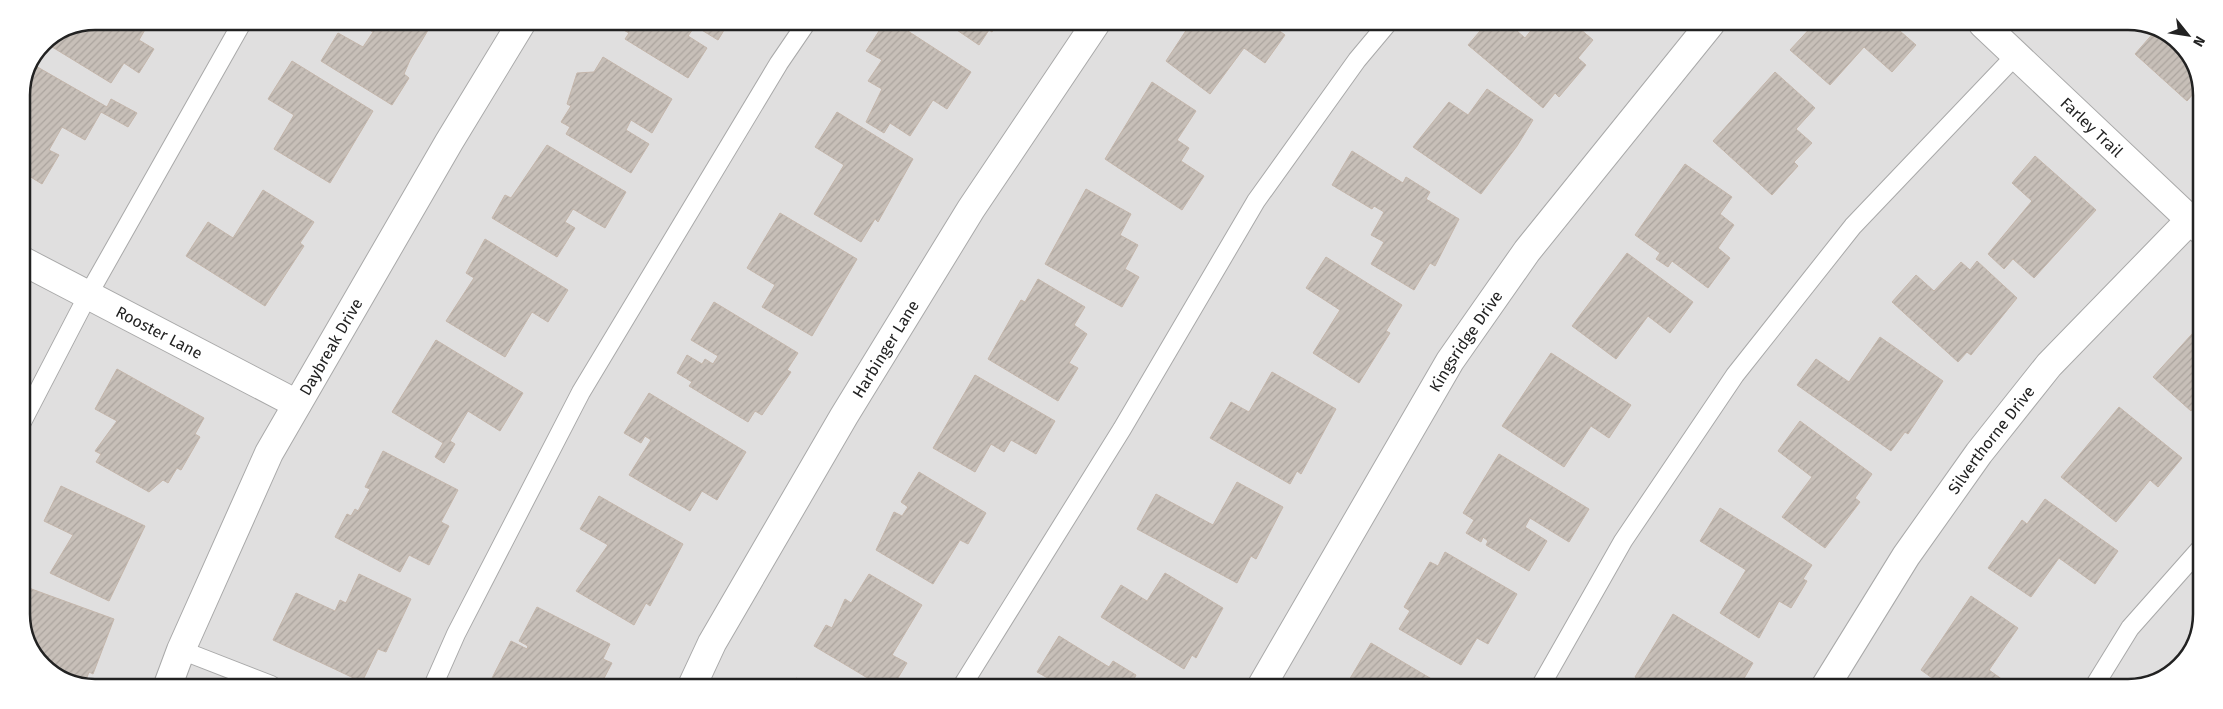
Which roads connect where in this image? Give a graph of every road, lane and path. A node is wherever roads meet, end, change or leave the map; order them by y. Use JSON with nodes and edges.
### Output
{"nodes":[{"id":1,"x":238,"y":30,"type":"edge"},
{"id":2,"x":517,"y":30,"type":"edge"},
{"id":3,"x":801,"y":30,"type":"edge"},
{"id":4,"x":1091,"y":30,"type":"edge"},
{"id":5,"x":1382,"y":30,"type":"edge"},
{"id":6,"x":1705,"y":30,"type":"edge"},
{"id":7,"x":1990,"y":30,"type":"edge"},
{"id":8,"x":2016,"y":54,"type":"junction"},
{"id":9,"x":2193,"y":223,"type":"edge"},
{"id":10,"x":2193,"y":227,"type":"edge"},
{"id":11,"x":30,"y":265,"type":"edge"},
{"id":12,"x":88,"y":295,"type":"junction"},
{"id":13,"x":298,"y":404,"type":"junction"},
{"id":14,"x":30,"y":407,"type":"edge"},
{"id":15,"x":2193,"y":557,"type":"edge"},
{"id":16,"x":181,"y":650,"type":"junction"},
{"id":17,"x":170,"y":679,"type":"edge"},
{"id":18,"x":256,"y":679,"type":"edge"},
{"id":19,"x":436,"y":679,"type":"edge"},
{"id":20,"x":695,"y":679,"type":"edge"},
{"id":21,"x":966,"y":679,"type":"edge"},
{"id":22,"x":1267,"y":679,"type":"edge"},
{"id":23,"x":1545,"y":679,"type":"edge"},
{"id":24,"x":1829,"y":679,"type":"edge"},
{"id":25,"x":2099,"y":679,"type":"edge"}],
"edges":[{"from":1,"to":12,"type":"lane"},
{"from":2,"to":13,"type":"street","name":"Daybreak Drive"},
{"from":3,"to":19,"type":"lane"},
{"from":4,"to":20,"type":"street","name":"Harbinger Lane"},
{"from":5,"to":21,"type":"lane"},
{"from":6,"to":22,"type":"street","name":"Kingsridge Drive"},
{"from":7,"to":8,"type":"street","name":"Farley Trail"},
{"from":8,"to":9,"type":"street","name":"Farley Trail"},
{"from":8,"to":23,"type":"lane"},
{"from":10,"to":24,"type":"street","name":"Silverthorne Drive"},
{"from":11,"to":12,"type":"street","name":"Rooster Lane"},
{"from":12,"to":13,"type":"street","name":"Rooster Lane"},
{"from":12,"to":14,"type":"lane"},
{"from":13,"to":16,"type":"street","name":"Daybreak Drive"},
{"from":15,"to":25,"type":"lane"},
{"from":16,"to":17,"type":"street","name":"Daybreak Drive"},
{"from":16,"to":18,"type":"lane"}]}
